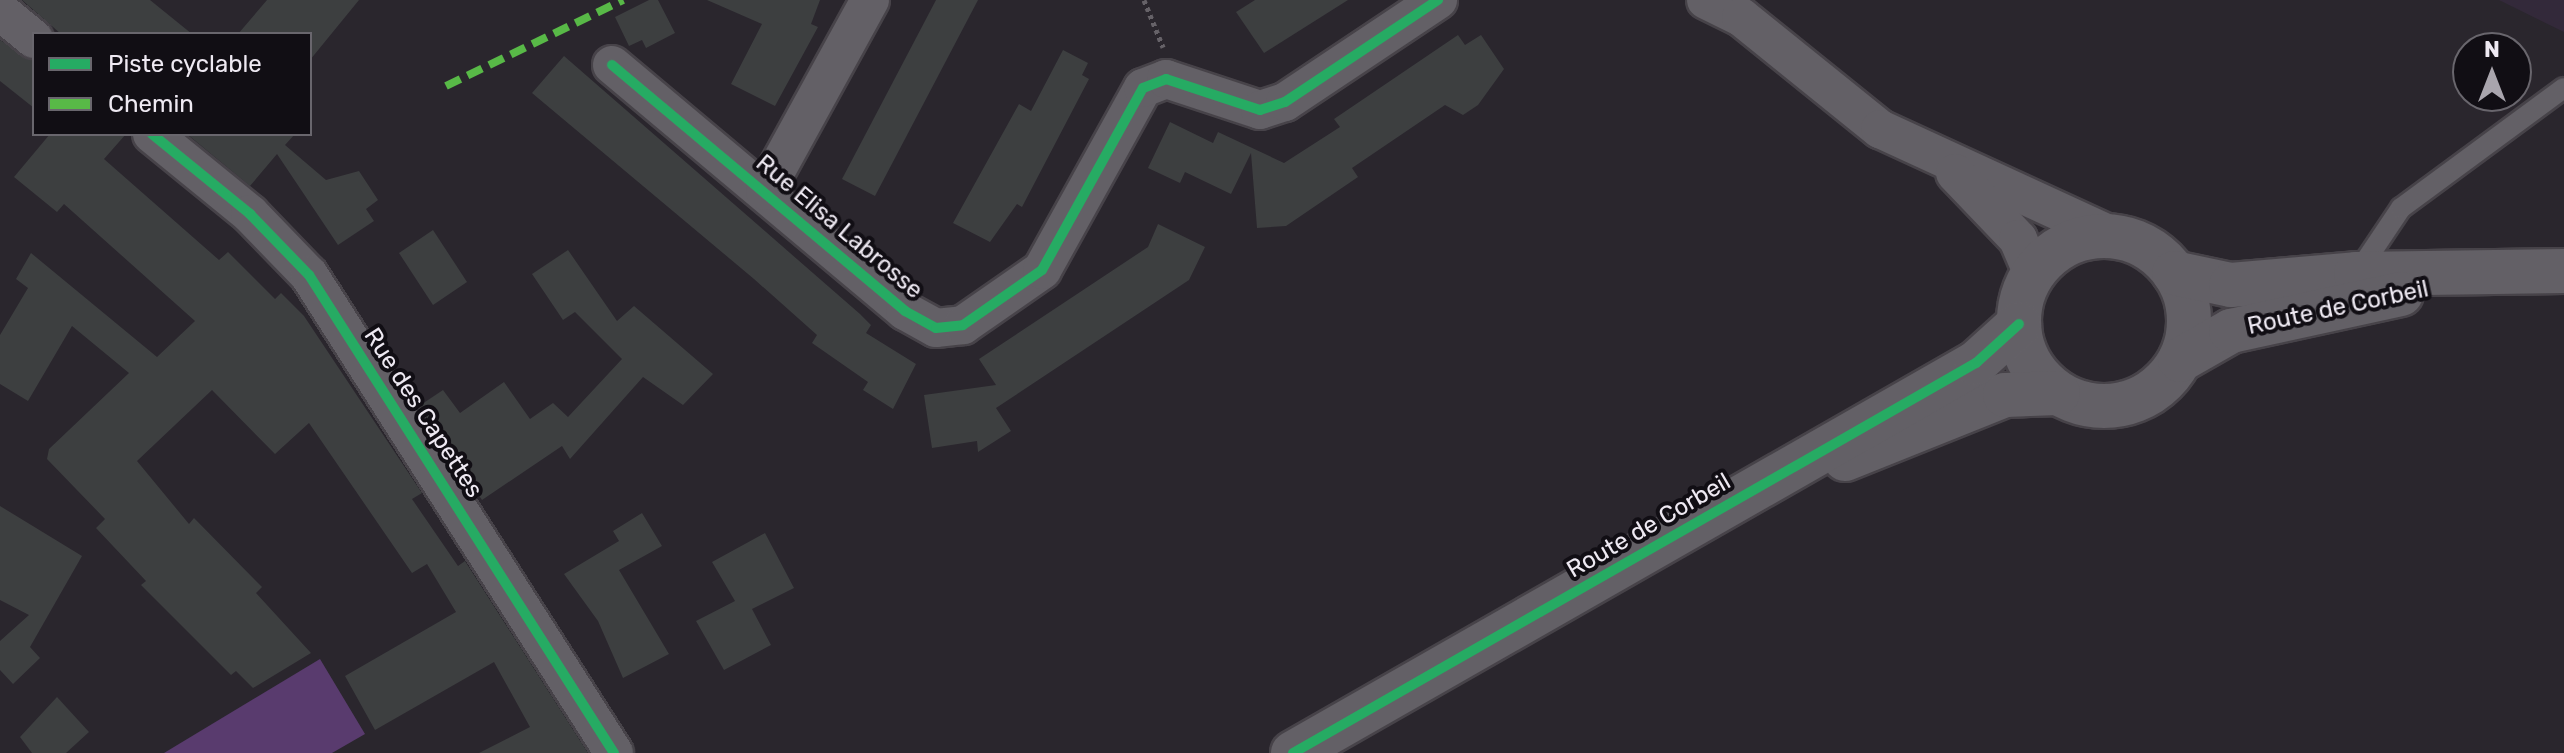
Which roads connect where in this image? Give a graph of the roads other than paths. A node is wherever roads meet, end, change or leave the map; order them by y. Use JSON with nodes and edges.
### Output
{"nodes":[{"id":1,"x":870,"y":0,"type":"edge"},
{"id":2,"x":1438,"y":0,"type":"edge"},
{"id":3,"x":1706,"y":0,"type":"edge"},
{"id":4,"x":0,"y":11,"type":"edge"},
{"id":5,"x":32,"y":37,"type":"edge"},
{"id":6,"x":612,"y":65,"type":"dead end"},
{"id":7,"x":2564,"y":88,"type":"edge"},
{"id":8,"x":154,"y":136,"type":"edge"},
{"id":9,"x":1942,"y":160,"type":"junction"},
{"id":10,"x":765,"y":191,"type":"junction"},
{"id":11,"x":2115,"y":237,"type":"junction"},
{"id":12,"x":2564,"y":271,"type":"edge"},
{"id":13,"x":2174,"y":273,"type":"junction"},
{"id":14,"x":2033,"y":275,"type":"junction"},
{"id":15,"x":2345,"y":291,"type":"junction"},
{"id":16,"x":2019,"y":324,"type":"junction"},
{"id":17,"x":2180,"y":360,"type":"junction"},
{"id":18,"x":2058,"y":393,"type":"junction"},
{"id":19,"x":1719,"y":510,"type":"junction"},
{"id":20,"x":614,"y":753,"type":"edge"},
{"id":21,"x":1293,"y":753,"type":"edge"}],
"edges":[{"from":1,"to":10,"type":"street"},
{"from":2,"to":10,"type":"street","name":"Rue Elisa Labrosse"},
{"from":3,"to":9,"type":"street"},
{"from":4,"to":5,"type":"street"},
{"from":6,"to":10,"type":"street","name":"Rue Elisa Labrosse"},
{"from":7,"to":15,"type":"lane"},
{"from":8,"to":20,"type":"street","name":"Rue des Capettes"},
{"from":9,"to":11,"type":"street"},
{"from":9,"to":14,"type":"street"},
{"from":11,"to":13,"type":"street"},
{"from":11,"to":14,"type":"street"},
{"from":12,"to":15,"type":"street","name":"Route de Corbeil"},
{"from":13,"to":15,"type":"street","name":"Route de Corbeil"},
{"from":13,"to":17,"type":"street"},
{"from":14,"to":16,"type":"street"},
{"from":15,"to":17,"type":"street","name":"Route de Corbeil"},
{"from":16,"to":18,"type":"street"},
{"from":16,"to":19,"type":"street","name":"Route de Corbeil"},
{"from":17,"to":18,"type":"street"},
{"from":18,"to":19,"type":"street","name":"Route de Corbeil"},
{"from":19,"to":21,"type":"street","name":"Route de Corbeil"}]}
